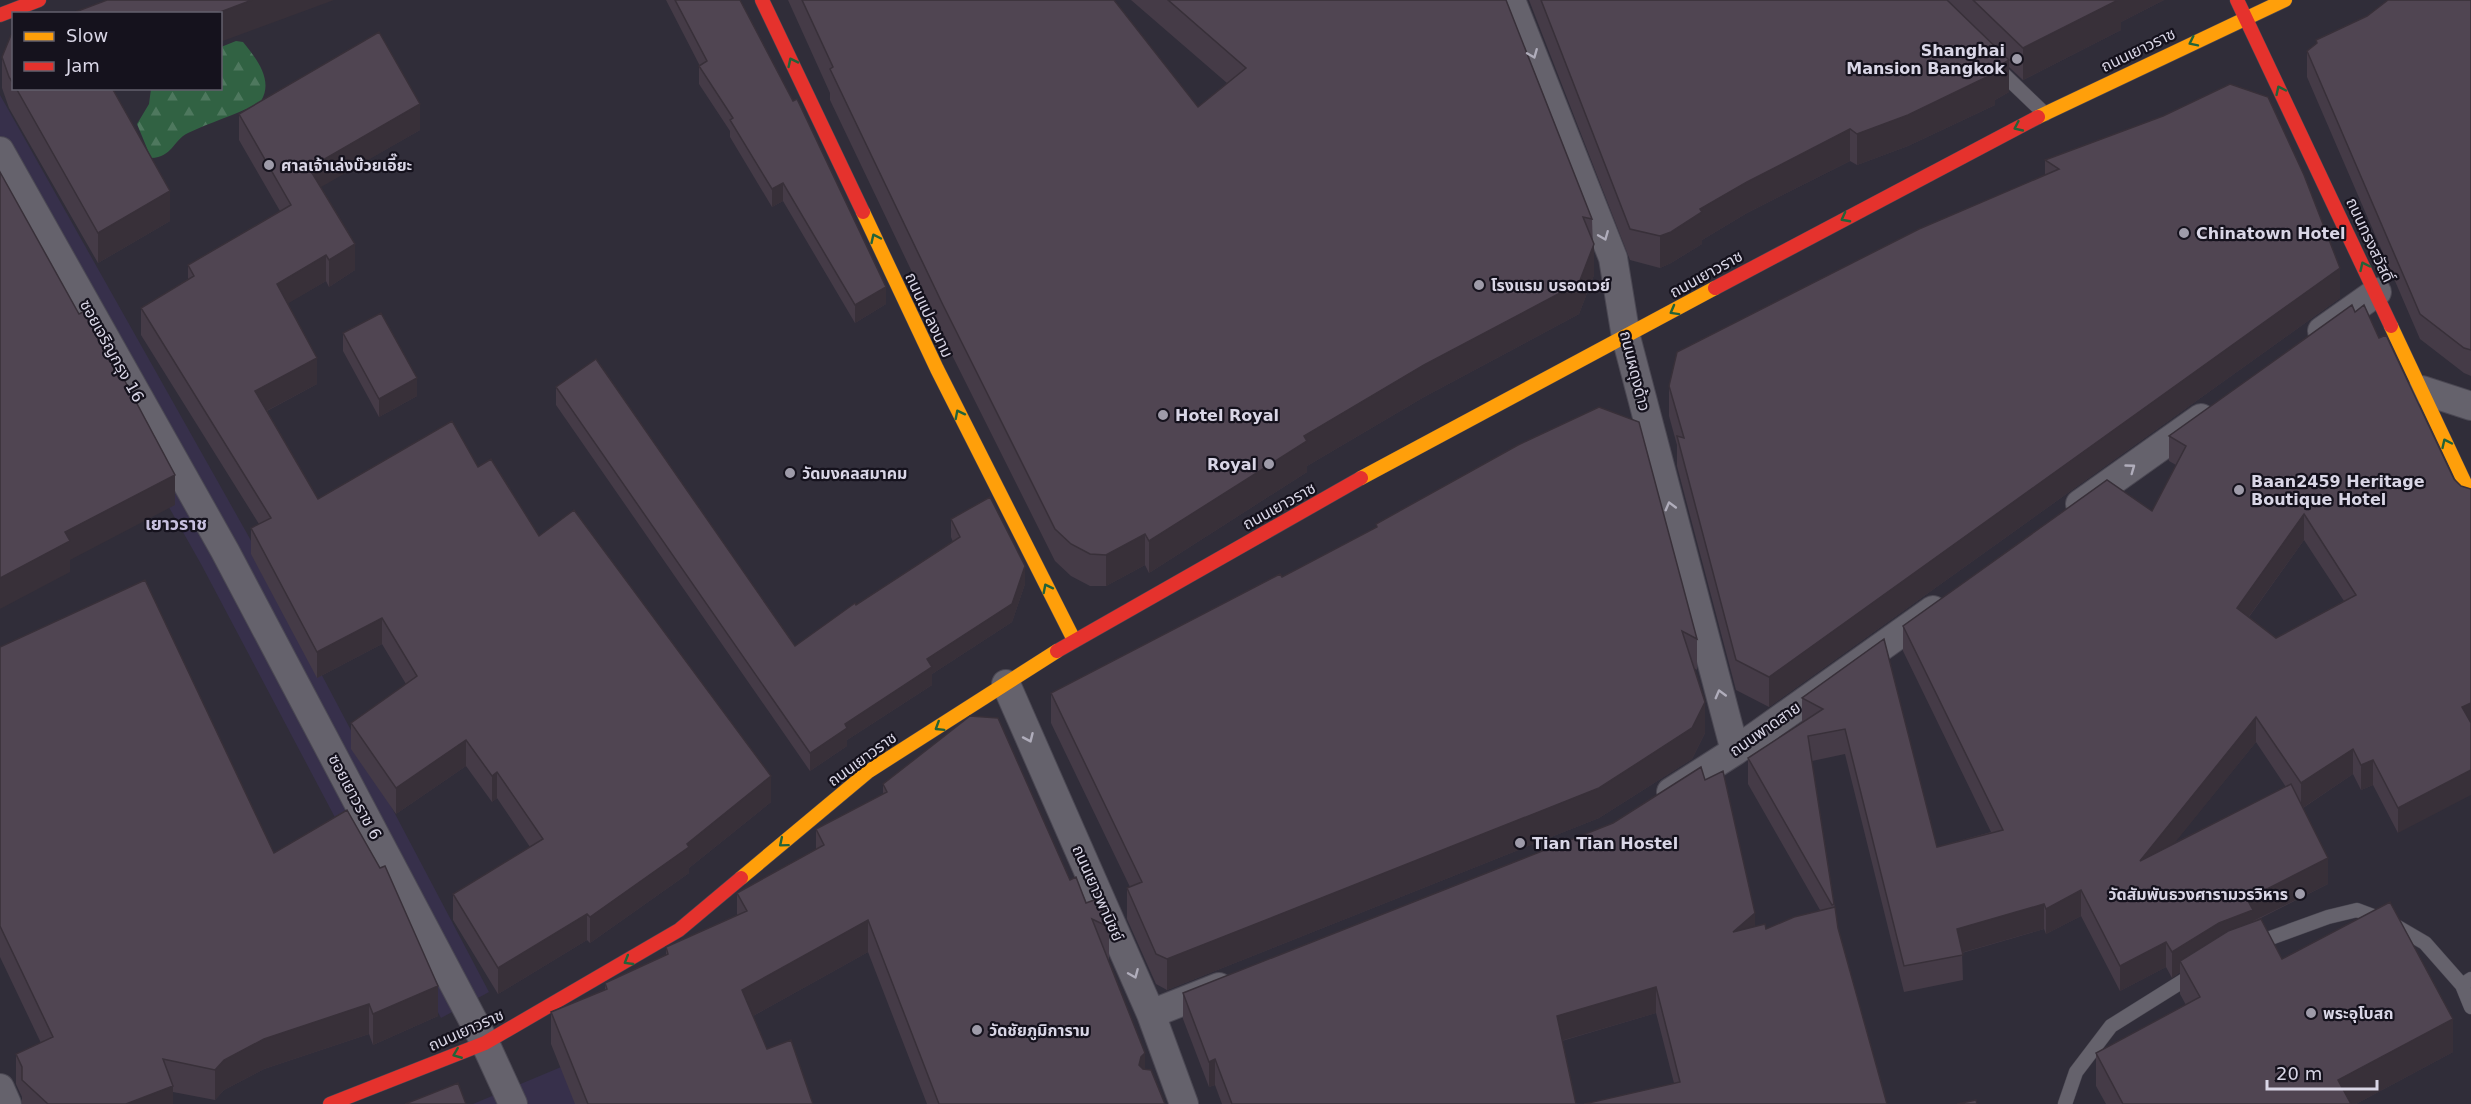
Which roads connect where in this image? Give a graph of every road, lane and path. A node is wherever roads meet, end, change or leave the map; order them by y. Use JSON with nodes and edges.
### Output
{"nodes":[{"id":1,"x":39,"y":0,"type":"edge"},
{"id":2,"x":762,"y":0,"type":"edge"},
{"id":3,"x":1511,"y":0,"type":"edge"},
{"id":4,"x":2237,"y":0,"type":"edge"},
{"id":5,"x":2285,"y":0,"type":"edge"},
{"id":6,"x":0,"y":15,"type":"edge"},
{"id":7,"x":2246,"y":18,"type":"junction"},
{"id":8,"x":1986,"y":57,"type":"edge"},
{"id":9,"x":2045,"y":114,"type":"junction"},
{"id":10,"x":0,"y":151,"type":"edge"},
{"id":11,"x":2377,"y":292,"type":"junction"},
{"id":12,"x":1626,"y":337,"type":"junction"},
{"id":13,"x":2302,"y":345,"type":"edge"},
{"id":14,"x":2422,"y":390,"type":"junction"},
{"id":15,"x":2220,"y":404,"type":"edge"},
{"id":16,"x":2471,"y":406,"type":"edge"},
{"id":17,"x":2471,"y":496,"type":"edge"},
{"id":18,"x":2060,"y":518,"type":"edge"},
{"id":19,"x":225,"y":551,"type":"joint"},
{"id":20,"x":1955,"y":594,"type":"edge"},
{"id":21,"x":1074,"y":640,"type":"junction"},
{"id":22,"x":1006,"y":684,"type":"junction"},
{"id":23,"x":1735,"y":751,"type":"junction"},
{"id":24,"x":1646,"y":808,"type":"edge"},
{"id":25,"x":2244,"y":948,"type":"edge"},
{"id":26,"x":2205,"y":968,"type":"edge"},
{"id":27,"x":1240,"y":979,"type":"edge"},
{"id":28,"x":2467,"y":982,"type":"edge"},
{"id":29,"x":2471,"y":1006,"type":"edge"},
{"id":30,"x":1151,"y":1014,"type":"junction"},
{"id":31,"x":485,"y":1043,"type":"junction"},
{"id":32,"x":0,"y":1088,"type":"edge"},
{"id":33,"x":1175,"y":1091,"type":"edge"},
{"id":34,"x":7,"y":1104,"type":"edge"},
{"id":35,"x":330,"y":1104,"type":"edge"},
{"id":36,"x":513,"y":1104,"type":"edge"},
{"id":37,"x":2065,"y":1104,"type":"edge"}],
"edges":[{"from":1,"to":6,"type":"main road"},
{"from":21,"to":2,"type":"main road","name":"ถนนแปลงนาม","one_way":true},
{"from":3,"to":12,"type":"street","name":"ถนนผดุงด้าว","one_way":true},
{"from":4,"to":7,"type":"main road","name":"ถนนทรงสวัสดิ์"},
{"from":5,"to":7,"type":"main road","name":"ถนนเยาวราช"},
{"from":7,"to":9,"type":"main road","name":"ถนนเยาวราช","one_way":true},
{"from":11,"to":7,"type":"main road","name":"ถนนทรงสวัสดิ์","one_way":true},
{"from":8,"to":9,"type":"lane"},
{"from":9,"to":12,"type":"main road","name":"ถนนเยาวราช","one_way":true},
{"from":10,"to":19,"type":"street","name":"ซอยเจริญกรุง 16"},
{"from":11,"to":13,"type":"street"},
{"from":11,"to":14,"type":"main road","name":"ถนนทรงสวัสดิ์"},
{"from":12,"to":21,"type":"main road","name":"ถนนเยาวราช"},
{"from":23,"to":12,"type":"street","name":"ถนนผดุงด้าว","one_way":true},
{"from":14,"to":16,"type":"street"},
{"from":17,"to":14,"type":"main road","name":"ถนนทรงสวัสดิ์","one_way":true},
{"from":18,"to":15,"type":"street","one_way":true},
{"from":19,"to":31,"type":"street","name":"ซอยเยาวราช 6"},
{"from":20,"to":23,"type":"street","name":"ถนนพาดสาย"},
{"from":21,"to":22,"type":"main road","name":"ถนนเยาวราช"},
{"from":22,"to":30,"type":"street","name":"ถนนเยาวพานิชย์","one_way":true},
{"from":22,"to":31,"type":"main road","name":"ถนนเยาวราช","one_way":true},
{"from":23,"to":24,"type":"street","name":"ถนนพาดสาย"},
{"from":25,"to":28,"type":"lane"},
{"from":26,"to":37,"type":"lane"},
{"from":27,"to":30,"type":"street"},
{"from":28,"to":29,"type":"lane"},
{"from":30,"to":33,"type":"street","name":"ถนนเยาวพานิชย์"},
{"from":31,"to":35,"type":"main road","name":"ถนนเยาวราช","one_way":true},
{"from":31,"to":36,"type":"street","name":"ซอยเยาวราช 6"},
{"from":32,"to":34,"type":"street"}]}
